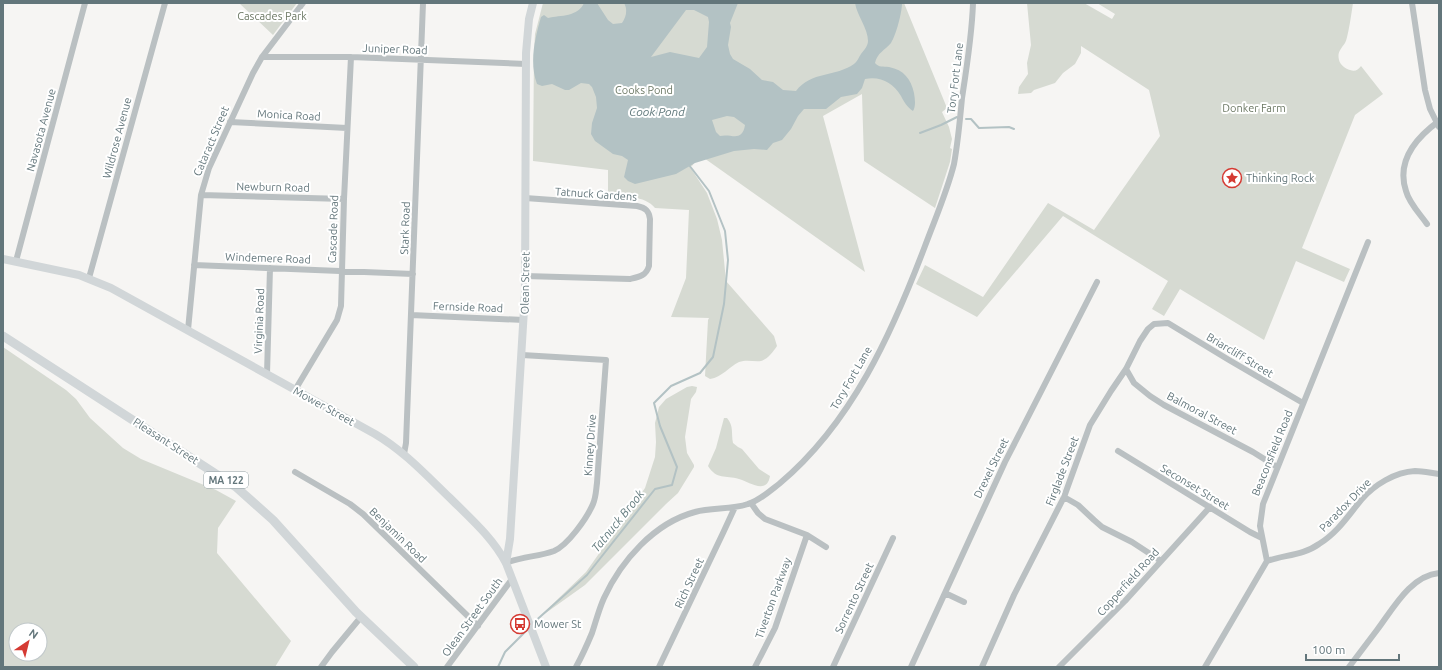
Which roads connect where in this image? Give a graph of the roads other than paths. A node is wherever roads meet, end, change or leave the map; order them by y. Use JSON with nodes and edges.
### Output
{"nodes":[{"id":1,"x":86,"y":3,"type":"edge"},
{"id":2,"x":165,"y":3,"type":"edge"},
{"id":3,"x":303,"y":3,"type":"edge"},
{"id":4,"x":424,"y":3,"type":"edge"},
{"id":5,"x":534,"y":3,"type":"edge"},
{"id":6,"x":974,"y":3,"type":"edge"},
{"id":7,"x":1412,"y":3,"type":"edge"},
{"id":8,"x":262,"y":57,"type":"junction"},
{"id":9,"x":351,"y":57,"type":"junction"},
{"id":10,"x":421,"y":60,"type":"junction"},
{"id":11,"x":526,"y":64,"type":"junction"},
{"id":12,"x":230,"y":122,"type":"junction"},
{"id":13,"x":1438,"y":123,"type":"edge"},
{"id":14,"x":347,"y":128,"type":"junction"},
{"id":15,"x":201,"y":195,"type":"junction"},
{"id":16,"x":526,"y":198,"type":"junction"},
{"id":17,"x":344,"y":199,"type":"junction"},
{"id":18,"x":1427,"y":224,"type":"dead end"},
{"id":19,"x":1368,"y":242,"type":"dead end"},
{"id":20,"x":3,"y":259,"type":"edge"},
{"id":21,"x":16,"y":261,"type":"junction"},
{"id":22,"x":194,"y":265,"type":"junction"},
{"id":23,"x":270,"y":268,"type":"junction"},
{"id":24,"x":342,"y":271,"type":"junction"},
{"id":25,"x":413,"y":274,"type":"junction"},
{"id":26,"x":525,"y":276,"type":"junction"},
{"id":27,"x":89,"y":278,"type":"junction"},
{"id":28,"x":1097,"y":282,"type":"dead end"},
{"id":29,"x":411,"y":315,"type":"junction"},
{"id":30,"x":524,"y":320,"type":"junction"},
{"id":31,"x":1168,"y":323,"type":"joint"},
{"id":32,"x":188,"y":330,"type":"junction"},
{"id":33,"x":3,"y":336,"type":"edge"},
{"id":34,"x":522,"y":355,"type":"junction"},
{"id":35,"x":1126,"y":369,"type":"junction"},
{"id":36,"x":267,"y":374,"type":"junction"},
{"id":37,"x":296,"y":390,"type":"junction"},
{"id":38,"x":1303,"y":403,"type":"junction"},
{"id":39,"x":1118,"y":452,"type":"dead end"},
{"id":40,"x":404,"y":454,"type":"junction"},
{"id":41,"x":1277,"y":467,"type":"junction"},
{"id":42,"x":295,"y":472,"type":"dead end"},
{"id":43,"x":1439,"y":474,"type":"edge"},
{"id":44,"x":1064,"y":497,"type":"junction"},
{"id":45,"x":751,"y":503,"type":"junction"},
{"id":46,"x":735,"y":507,"type":"junction"},
{"id":47,"x":1210,"y":508,"type":"junction"},
{"id":48,"x":807,"y":535,"type":"junction"},
{"id":49,"x":893,"y":538,"type":"dead end"},
{"id":50,"x":1262,"y":538,"type":"junction"},
{"id":51,"x":826,"y":547,"type":"dead end"},
{"id":52,"x":1267,"y":560,"type":"junction"},
{"id":53,"x":1161,"y":561,"type":"junction"},
{"id":54,"x":506,"y":563,"type":"junction"},
{"id":55,"x":1439,"y":573,"type":"edge"},
{"id":56,"x":512,"y":579,"type":"junction"},
{"id":57,"x":944,"y":593,"type":"junction"},
{"id":58,"x":964,"y":602,"type":"dead end"},
{"id":59,"x":361,"y":617,"type":"junction"},
{"id":60,"x":478,"y":626,"type":"junction"},
{"id":61,"x":321,"y":667,"type":"edge"},
{"id":62,"x":414,"y":667,"type":"edge"},
{"id":63,"x":447,"y":667,"type":"edge"},
{"id":64,"x":546,"y":667,"type":"edge"},
{"id":65,"x":576,"y":667,"type":"edge"},
{"id":66,"x":659,"y":667,"type":"edge"},
{"id":67,"x":755,"y":667,"type":"edge"},
{"id":68,"x":833,"y":667,"type":"edge"},
{"id":69,"x":911,"y":667,"type":"edge"},
{"id":70,"x":982,"y":667,"type":"edge"},
{"id":71,"x":1059,"y":667,"type":"edge"},
{"id":72,"x":1205,"y":667,"type":"edge"},
{"id":73,"x":1349,"y":667,"type":"edge"}],
"edges":[{"from":1,"to":21,"type":"street","name":"Navasota Avenue"},
{"from":2,"to":27,"type":"street","name":"Wildrose Avenue"},
{"from":3,"to":8,"type":"street","name":"Cataract Street"},
{"from":4,"to":10,"type":"street","name":"Stark Road"},
{"from":5,"to":11,"type":"street","name":"Olean Street"},
{"from":6,"to":45,"type":"street","name":"Tory Fort Lane"},
{"from":7,"to":13,"type":"street"},
{"from":8,"to":9,"type":"street","name":"Juniper Road"},
{"from":8,"to":12,"type":"street","name":"Cataract Street"},
{"from":9,"to":10,"type":"street","name":"Juniper Road"},
{"from":9,"to":14,"type":"street","name":"Cascade Road"},
{"from":10,"to":11,"type":"street","name":"Juniper Road"},
{"from":10,"to":25,"type":"street","name":"Stark Road"},
{"from":11,"to":16,"type":"street","name":"Olean Street"},
{"from":12,"to":14,"type":"street","name":"Monica Road"},
{"from":12,"to":15,"type":"street","name":"Cataract Street"},
{"from":13,"to":18,"type":"street"},
{"from":14,"to":17,"type":"street","name":"Cascade Road"},
{"from":15,"to":17,"type":"street","name":"Newburn Road"},
{"from":15,"to":22,"type":"street","name":"Cataract Street"},
{"from":16,"to":26,"type":"street","name":"Olean Street"},
{"from":16,"to":26,"type":"street","name":"Tatnuck Gardens"},
{"from":17,"to":24,"type":"street","name":"Cascade Road"},
{"from":19,"to":38,"type":"street","name":"Beaconsfield Road"},
{"from":20,"to":21,"type":"street","name":"Mower Street"},
{"from":21,"to":27,"type":"street","name":"Mower Street"},
{"from":22,"to":23,"type":"street","name":"Windemere Road"},
{"from":22,"to":32,"type":"street","name":"Cataract Street"},
{"from":23,"to":24,"type":"street","name":"Windemere Road"},
{"from":23,"to":36,"type":"street","name":"Virginia Road"},
{"from":24,"to":25,"type":"street","name":"Windemere Road"},
{"from":24,"to":37,"type":"street","name":"Cascade Road"},
{"from":25,"to":29,"type":"street","name":"Stark Road"},
{"from":26,"to":30,"type":"street","name":"Olean Street"},
{"from":27,"to":32,"type":"street","name":"Mower Street"},
{"from":28,"to":57,"type":"street","name":"Drexel Street"},
{"from":29,"to":30,"type":"street","name":"Fernside Road"},
{"from":29,"to":40,"type":"street","name":"Stark Road"},
{"from":30,"to":34,"type":"street","name":"Olean Street"},
{"from":31,"to":35,"type":"street","name":"Firglade Street"},
{"from":31,"to":38,"type":"street","name":"Briarcliff Street"},
{"from":32,"to":36,"type":"street","name":"Mower Street"},
{"from":33,"to":59,"type":"main road","name":"Pleasant Street","number":"MA 122"},
{"from":34,"to":54,"type":"street","name":"Olean Street"},
{"from":34,"to":54,"type":"street","name":"Kinney Drive"},
{"from":35,"to":41,"type":"street","name":"Balmoral Street"},
{"from":35,"to":44,"type":"street","name":"Firglade Street"},
{"from":36,"to":37,"type":"street","name":"Mower Street"},
{"from":37,"to":40,"type":"street","name":"Mower Street"},
{"from":38,"to":41,"type":"street","name":"Beaconsfield Road"},
{"from":39,"to":47,"type":"street","name":"Seconset Street"},
{"from":40,"to":54,"type":"street","name":"Mower Street"},
{"from":41,"to":50,"type":"street","name":"Beaconsfield Road"},
{"from":42,"to":60,"type":"street","name":"Benjamin Road"},
{"from":43,"to":52,"type":"street","name":"Paradox Drive"},
{"from":44,"to":53,"type":"street"},
{"from":44,"to":70,"type":"street","name":"Firglade Street"},
{"from":45,"to":46,"type":"street","name":"Tory Fort Lane"},
{"from":45,"to":48,"type":"street"},
{"from":46,"to":65,"type":"street","name":"Tory Fort Lane"},
{"from":46,"to":66,"type":"street","name":"Rich Street"},
{"from":47,"to":50,"type":"street","name":"Seconset Street"},
{"from":47,"to":53,"type":"street","name":"Copperfield Road"},
{"from":48,"to":51,"type":"street"},
{"from":48,"to":67,"type":"street","name":"Tiverton Parkway"},
{"from":49,"to":68,"type":"street","name":"Sorrento Street"},
{"from":50,"to":52,"type":"street","name":"Beaconsfield Road"},
{"from":52,"to":72,"type":"street"},
{"from":53,"to":71,"type":"street","name":"Copperfield Road"},
{"from":54,"to":56,"type":"street","name":"Mower Street"},
{"from":55,"to":73,"type":"street"},
{"from":56,"to":60,"type":"street","name":"Olean Street South"},
{"from":56,"to":64,"type":"street","name":"Mower Street"},
{"from":57,"to":58,"type":"street"},
{"from":57,"to":69,"type":"street","name":"Drexel Street"},
{"from":59,"to":61,"type":"street"},
{"from":59,"to":62,"type":"main road","name":"Pleasant Street","number":"MA 122"},
{"from":60,"to":63,"type":"street","name":"Olean Street South"}]}
